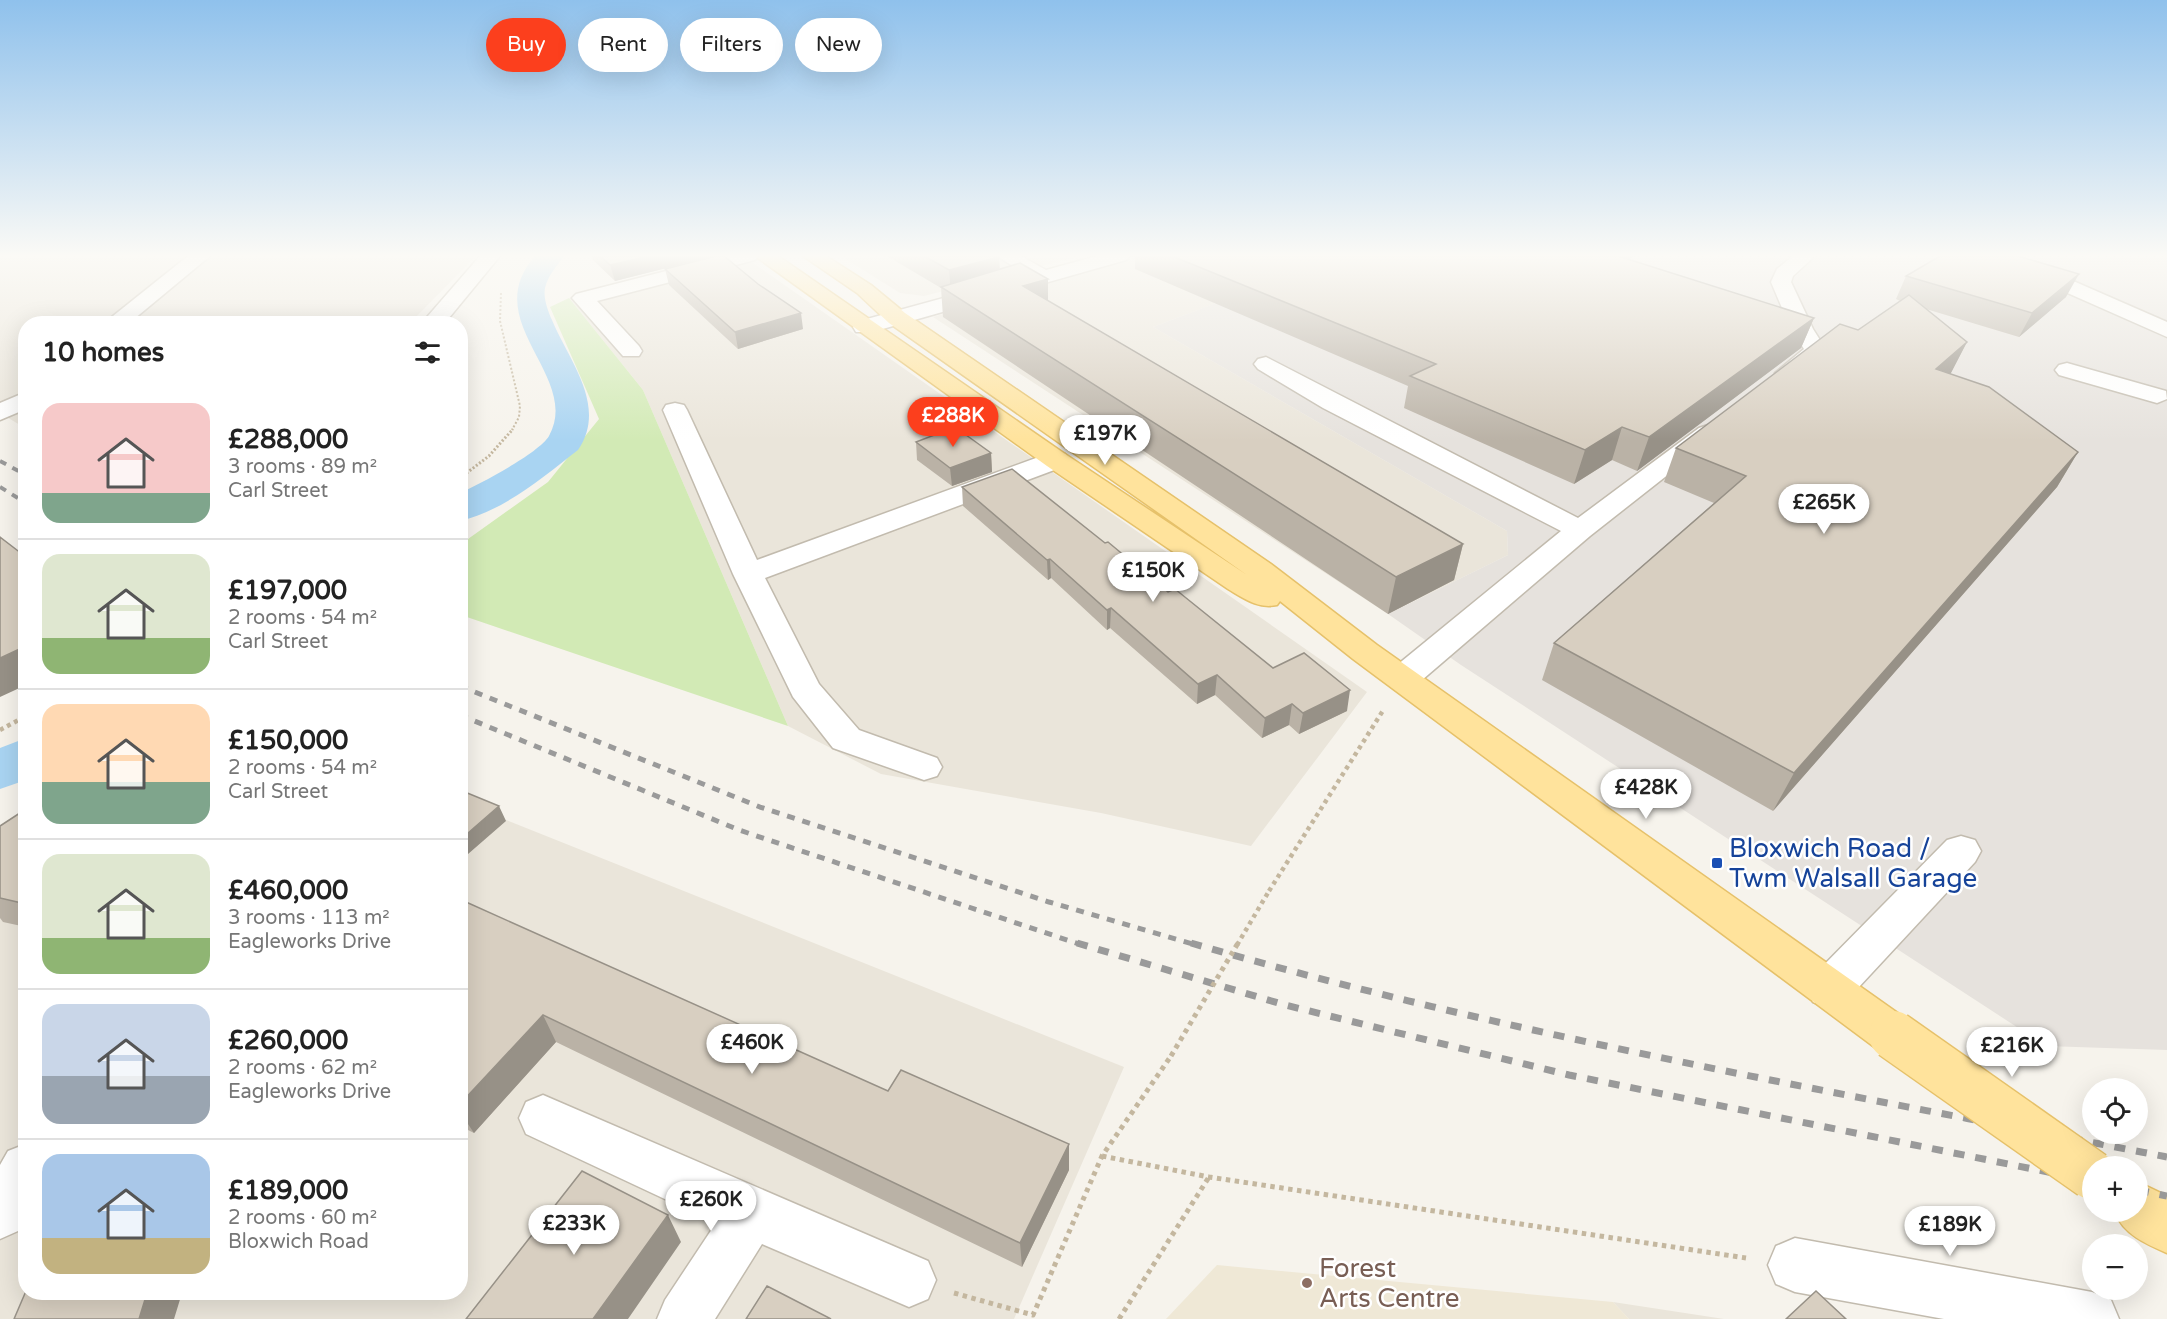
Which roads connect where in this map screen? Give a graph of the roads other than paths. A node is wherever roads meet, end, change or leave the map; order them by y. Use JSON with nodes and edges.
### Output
{"nodes":[{"id":1,"x":601,"y":318,"type":"edge"},
{"id":2,"x":851,"y":318,"type":"edge"},
{"id":3,"x":897,"y":318,"type":"joint"},
{"id":4,"x":1797,"y":318,"type":"edge"},
{"id":5,"x":2139,"y":318,"type":"edge"},
{"id":6,"x":864,"y":327,"type":"junction"},
{"id":7,"x":2167,"y":330,"type":"edge"},
{"id":8,"x":631,"y":351,"type":"dead end"},
{"id":9,"x":1266,"y":364,"type":"dead end"},
{"id":10,"x":2067,"y":370,"type":"dead end"},
{"id":11,"x":1769,"y":387,"type":"edge"},
{"id":12,"x":2162,"y":389,"type":"edge"},
{"id":13,"x":18,"y":403,"type":"edge"},
{"id":14,"x":675,"y":410,"type":"dead end"},
{"id":15,"x":0,"y":413,"type":"edge"},
{"id":16,"x":1731,"y":416,"type":"edge"},
{"id":17,"x":2148,"y":420,"type":"dead end"},
{"id":18,"x":1056,"y":460,"type":"junction"},
{"id":19,"x":1580,"y":530,"type":"junction"},
{"id":20,"x":748,"y":574,"type":"junction"},
{"id":21,"x":1365,"y":652,"type":"junction"},
{"id":22,"x":1403,"y":678,"type":"junction"},
{"id":23,"x":924,"y":767,"type":"dead end"},
{"id":24,"x":1961,"y":851,"type":"dead end"},
{"id":25,"x":1829,"y":989,"type":"junction"},
{"id":26,"x":543,"y":1118,"type":"dead end"},
{"id":27,"x":2082,"y":1168,"type":"edge"},
{"id":28,"x":752,"y":1213,"type":"junction"},
{"id":29,"x":2148,"y":1214,"type":"edge"},
{"id":30,"x":2167,"y":1227,"type":"edge"},
{"id":31,"x":1795,"y":1265,"type":"road end"},
{"id":32,"x":909,"y":1280,"type":"road end"},
{"id":33,"x":684,"y":1319,"type":"edge"},
{"id":34,"x":2092,"y":1319,"type":"edge"}],
"edges":[{"from":1,"to":8,"type":"street"},
{"from":2,"to":6,"type":"main road"},
{"from":3,"to":6,"type":"street"},
{"from":3,"to":21,"type":"main road"},
{"from":4,"to":11,"type":"street"},
{"from":5,"to":7,"type":"street"},
{"from":6,"to":18,"type":"main road"},
{"from":9,"to":19,"type":"street"},
{"from":10,"to":12,"type":"street"},
{"from":12,"to":17,"type":"street"},
{"from":13,"to":15,"type":"street"},
{"from":14,"to":20,"type":"street"},
{"from":16,"to":19,"type":"street"},
{"from":18,"to":20,"type":"street"},
{"from":18,"to":21,"type":"main road"},
{"from":19,"to":22,"type":"street"},
{"from":20,"to":23,"type":"street"},
{"from":21,"to":22,"type":"main road"},
{"from":22,"to":25,"type":"main road"},
{"from":24,"to":25,"type":"street"},
{"from":25,"to":27,"type":"main road","bridge":true},
{"from":26,"to":28,"type":"street"},
{"from":28,"to":32,"type":"street"},
{"from":28,"to":33,"type":"street"},
{"from":29,"to":30,"type":"main road"},
{"from":31,"to":34,"type":"street"}]}
